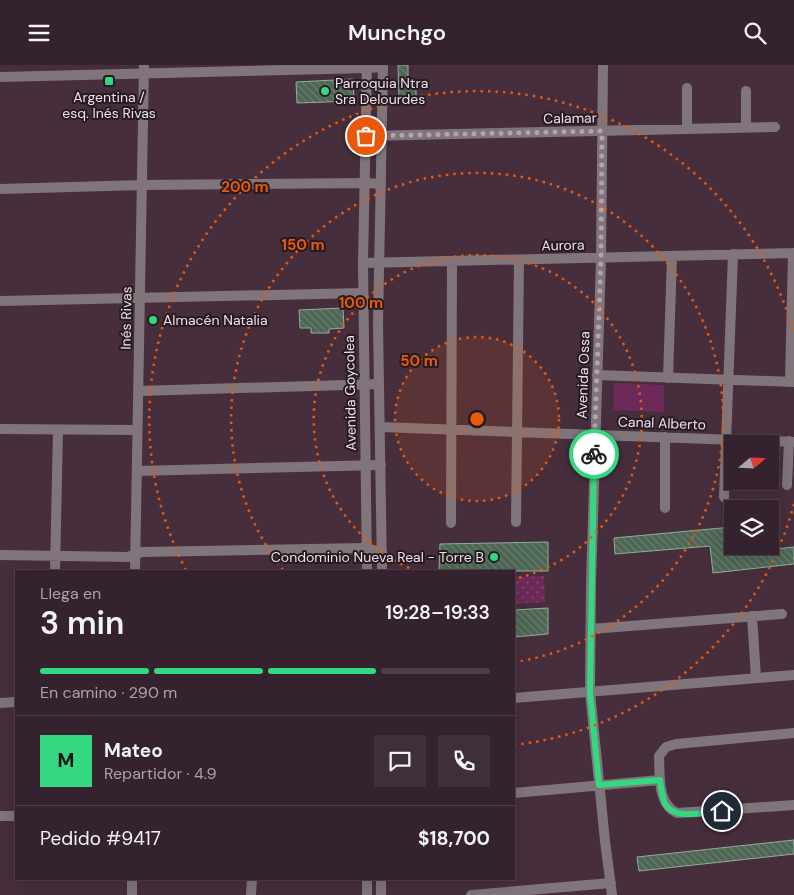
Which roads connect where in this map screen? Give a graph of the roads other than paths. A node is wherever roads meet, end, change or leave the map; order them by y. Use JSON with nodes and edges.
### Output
{"nodes":[{"id":1,"x":603,"y":65,"type":"edge"},
{"id":2,"x":367,"y":66,"type":"edge"},
{"id":3,"x":383,"y":66,"type":"edge"},
{"id":4,"x":144,"y":70,"type":"edge"},
{"id":5,"x":0,"y":77,"type":"edge"},
{"id":6,"x":687,"y":88,"type":"dead end"},
{"id":7,"x":746,"y":91,"type":"dead end"},
{"id":8,"x":746,"y":127,"type":"junction"},
{"id":9,"x":775,"y":127,"type":"dead end"},
{"id":10,"x":686,"y":129,"type":"junction"},
{"id":11,"x":602,"y":131,"type":"junction"},
{"id":12,"x":366,"y":136,"type":"junction"},
{"id":13,"x":382,"y":136,"type":"junction"},
{"id":14,"x":365,"y":183,"type":"junction"},
{"id":15,"x":142,"y":185,"type":"junction"},
{"id":16,"x":381,"y":185,"type":"junction"},
{"id":17,"x":0,"y":189,"type":"edge"},
{"id":18,"x":793,"y":253,"type":"edge"},
{"id":19,"x":733,"y":255,"type":"junction"},
{"id":20,"x":672,"y":256,"type":"junction"},
{"id":21,"x":601,"y":258,"type":"junction"},
{"id":22,"x":519,"y":259,"type":"junction"},
{"id":23,"x":452,"y":261,"type":"junction"},
{"id":24,"x":363,"y":263,"type":"junction"},
{"id":25,"x":380,"y":263,"type":"junction"},
{"id":26,"x":363,"y":293,"type":"junction"},
{"id":27,"x":140,"y":298,"type":"junction"},
{"id":28,"x":0,"y":301,"type":"edge"},
{"id":29,"x":597,"y":375,"type":"junction"},
{"id":30,"x":668,"y":377,"type":"junction"},
{"id":31,"x":728,"y":380,"type":"junction"},
{"id":32,"x":792,"y":382,"type":"edge"},
{"id":33,"x":364,"y":384,"type":"junction"},
{"id":34,"x":379,"y":384,"type":"junction"},
{"id":35,"x":138,"y":391,"type":"junction"},
{"id":36,"x":380,"y":427,"type":"junction"},
{"id":37,"x":0,"y":429,"type":"edge"},
{"id":38,"x":452,"y":429,"type":"junction"},
{"id":39,"x":58,"y":430,"type":"junction"},
{"id":40,"x":137,"y":431,"type":"junction"},
{"id":41,"x":517,"y":432,"type":"junction"},
{"id":42,"x":595,"y":435,"type":"junction"},
{"id":43,"x":726,"y":435,"type":"edge"},
{"id":44,"x":665,"y":437,"type":"junction"},
{"id":45,"x":724,"y":439,"type":"edge"},
{"id":46,"x":791,"y":442,"type":"edge"},
{"id":47,"x":365,"y":465,"type":"junction"},
{"id":48,"x":381,"y":465,"type":"junction"},
{"id":49,"x":136,"y":471,"type":"junction"},
{"id":50,"x":788,"y":485,"type":"dead end"},
{"id":51,"x":724,"y":490,"type":"edge"},
{"id":52,"x":724,"y":497,"type":"dead end"},
{"id":53,"x":665,"y":508,"type":"dead end"},
{"id":54,"x":516,"y":522,"type":"dead end"},
{"id":55,"x":451,"y":523,"type":"dead end"},
{"id":56,"x":366,"y":547,"type":"junction"},
{"id":57,"x":382,"y":552,"type":"junction"},
{"id":58,"x":0,"y":555,"type":"edge"},
{"id":59,"x":56,"y":555,"type":"junction"},
{"id":60,"x":135,"y":555,"type":"junction"},
{"id":61,"x":55,"y":570,"type":"edge"},
{"id":62,"x":135,"y":570,"type":"edge"},
{"id":63,"x":367,"y":570,"type":"edge"},
{"id":64,"x":382,"y":570,"type":"edge"},
{"id":65,"x":782,"y":614,"type":"dead end"},
{"id":66,"x":752,"y":616,"type":"junction"},
{"id":67,"x":591,"y":629,"type":"junction"},
{"id":68,"x":794,"y":675,"type":"edge"},
{"id":69,"x":756,"y":678,"type":"junction"},
{"id":70,"x":590,"y":692,"type":"junction"},
{"id":71,"x":515,"y":698,"type":"edge"},
{"id":72,"x":15,"y":702,"type":"edge"},
{"id":73,"x":0,"y":703,"type":"edge"},
{"id":74,"x":794,"y":733,"type":"edge"},
{"id":75,"x":660,"y":780,"type":"junction"},
{"id":76,"x":599,"y":785,"type":"junction"},
{"id":77,"x":515,"y":793,"type":"edge"},
{"id":78,"x":794,"y":805,"type":"edge"},
{"id":79,"x":15,"y":815,"type":"edge"},
{"id":80,"x":0,"y":816,"type":"edge"},
{"id":81,"x":132,"y":880,"type":"edge"},
{"id":82,"x":252,"y":880,"type":"edge"},
{"id":83,"x":367,"y":880,"type":"edge"},
{"id":84,"x":381,"y":880,"type":"edge"},
{"id":85,"x":611,"y":883,"type":"junction"},
{"id":86,"x":132,"y":895,"type":"edge"},
{"id":87,"x":251,"y":895,"type":"edge"},
{"id":88,"x":367,"y":895,"type":"edge"},
{"id":89,"x":381,"y":895,"type":"edge"},
{"id":90,"x":471,"y":895,"type":"edge"},
{"id":91,"x":612,"y":895,"type":"edge"}],
"edges":[{"from":1,"to":11,"type":"street","name":"Avenida Ossa"},
{"from":2,"to":3,"type":"street"},
{"from":2,"to":4,"type":"street"},
{"from":2,"to":12,"type":"street","name":"Avenida Goycolea"},
{"from":3,"to":13,"type":"street"},
{"from":4,"to":5,"type":"street"},
{"from":4,"to":15,"type":"street","name":"Inés Rivas"},
{"from":6,"to":10,"type":"street"},
{"from":7,"to":8,"type":"street"},
{"from":8,"to":9,"type":"street","name":"Calamar"},
{"from":8,"to":10,"type":"street","name":"Calamar"},
{"from":10,"to":11,"type":"street","name":"Calamar"},
{"from":11,"to":13,"type":"street","name":"Calamar"},
{"from":11,"to":21,"type":"street","name":"Avenida Ossa"},
{"from":12,"to":13,"type":"street","name":"Calamar"},
{"from":12,"to":14,"type":"street","name":"Avenida Goycolea"},
{"from":13,"to":16,"type":"street"},
{"from":14,"to":15,"type":"street"},
{"from":14,"to":16,"type":"street"},
{"from":14,"to":24,"type":"street","name":"Avenida Goycolea"},
{"from":15,"to":17,"type":"street"},
{"from":15,"to":27,"type":"street","name":"Inés Rivas"},
{"from":16,"to":25,"type":"street"},
{"from":18,"to":19,"type":"street","name":"Aurora"},
{"from":18,"to":32,"type":"street"},
{"from":19,"to":20,"type":"street","name":"Aurora"},
{"from":19,"to":31,"type":"street"},
{"from":20,"to":21,"type":"street","name":"Aurora"},
{"from":20,"to":30,"type":"street"},
{"from":21,"to":22,"type":"street","name":"Aurora"},
{"from":21,"to":29,"type":"street","name":"Avenida Ossa"},
{"from":22,"to":23,"type":"street","name":"Aurora"},
{"from":22,"to":41,"type":"street"},
{"from":23,"to":25,"type":"street","name":"Aurora"},
{"from":23,"to":38,"type":"street"},
{"from":24,"to":25,"type":"street","name":"Aurora"},
{"from":24,"to":26,"type":"street","name":"Avenida Goycolea"},
{"from":25,"to":34,"type":"street"},
{"from":26,"to":27,"type":"street"},
{"from":26,"to":33,"type":"street","name":"Avenida Goycolea"},
{"from":27,"to":28,"type":"street"},
{"from":27,"to":35,"type":"street","name":"Inés Rivas"},
{"from":29,"to":30,"type":"street"},
{"from":29,"to":42,"type":"street","name":"Avenida Ossa"},
{"from":30,"to":31,"type":"street"},
{"from":31,"to":32,"type":"street"},
{"from":31,"to":43,"type":"street"},
{"from":33,"to":34,"type":"street"},
{"from":33,"to":35,"type":"street"},
{"from":33,"to":47,"type":"street","name":"Avenida Goycolea"},
{"from":34,"to":36,"type":"street"},
{"from":35,"to":40,"type":"street","name":"Inés Rivas"},
{"from":36,"to":38,"type":"street","name":"Canal Alberto"},
{"from":36,"to":48,"type":"street"},
{"from":37,"to":39,"type":"street"},
{"from":38,"to":41,"type":"street","name":"Canal Alberto"},
{"from":38,"to":55,"type":"street"},
{"from":39,"to":40,"type":"street"},
{"from":39,"to":59,"type":"street"},
{"from":40,"to":49,"type":"street","name":"Inés Rivas"},
{"from":41,"to":42,"type":"street","name":"Canal Alberto"},
{"from":41,"to":54,"type":"street"},
{"from":42,"to":44,"type":"street","name":"Canal Alberto"},
{"from":42,"to":67,"type":"street","name":"Avenida Ossa"},
{"from":44,"to":45,"type":"street","name":"Canal Alberto"},
{"from":44,"to":53,"type":"street"},
{"from":46,"to":50,"type":"street"},
{"from":47,"to":48,"type":"street"},
{"from":47,"to":49,"type":"street"},
{"from":47,"to":56,"type":"street","name":"Avenida Goycolea"},
{"from":48,"to":57,"type":"street"},
{"from":49,"to":60,"type":"street","name":"Inés Rivas"},
{"from":51,"to":52,"type":"street"},
{"from":56,"to":57,"type":"street"},
{"from":56,"to":60,"type":"street"},
{"from":56,"to":63,"type":"street","name":"Avenida Goycolea"},
{"from":57,"to":64,"type":"street"},
{"from":58,"to":59,"type":"street"},
{"from":59,"to":60,"type":"street"},
{"from":59,"to":61,"type":"street"},
{"from":60,"to":62,"type":"street","name":"Inés Rivas"},
{"from":65,"to":66,"type":"street"},
{"from":66,"to":67,"type":"street"},
{"from":66,"to":69,"type":"street"},
{"from":67,"to":70,"type":"street","name":"Avenida Ossa"},
{"from":68,"to":69,"type":"street"},
{"from":69,"to":70,"type":"street"},
{"from":70,"to":71,"type":"street"},
{"from":70,"to":76,"type":"street","name":"Avenida Ossa"},
{"from":72,"to":73,"type":"street"},
{"from":74,"to":75,"type":"street"},
{"from":75,"to":76,"type":"street"},
{"from":75,"to":78,"type":"street"},
{"from":76,"to":77,"type":"street"},
{"from":76,"to":85,"type":"street","name":"Avenida Ossa"},
{"from":79,"to":80,"type":"street"},
{"from":81,"to":86,"type":"street"},
{"from":82,"to":87,"type":"street"},
{"from":83,"to":88,"type":"street"},
{"from":84,"to":89,"type":"street"},
{"from":85,"to":90,"type":"street"},
{"from":85,"to":91,"type":"street","name":"Avenida Ossa"}]}
